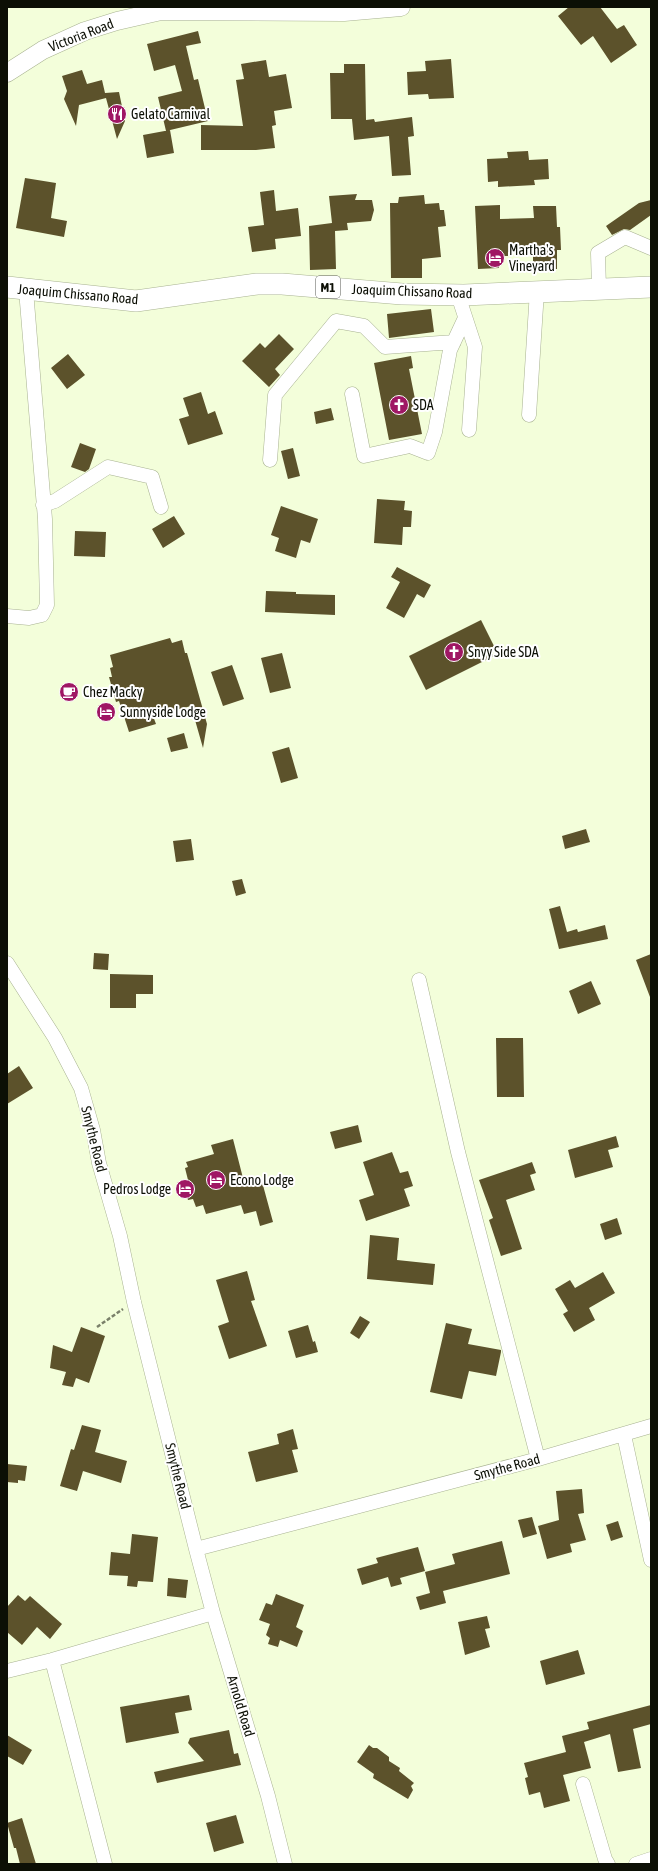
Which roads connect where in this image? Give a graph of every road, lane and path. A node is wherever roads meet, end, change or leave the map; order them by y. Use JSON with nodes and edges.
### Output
{"nodes":[{"id":1,"x":401,"y":7,"type":"edge"},
{"id":2,"x":7,"y":73,"type":"edge"},
{"id":3,"x":651,"y":248,"type":"edge"},
{"id":4,"x":651,"y":287,"type":"edge"},
{"id":5,"x":17,"y":288,"type":"edge"},
{"id":6,"x":600,"y":289,"type":"junction"},
{"id":7,"x":536,"y":291,"type":"junction"},
{"id":8,"x":458,"y":295,"type":"junction"},
{"id":9,"x":465,"y":318,"type":"junction"},
{"id":10,"x":454,"y":342,"type":"junction"},
{"id":11,"x":352,"y":394,"type":"dead end"},
{"id":12,"x":529,"y":415,"type":"dead end"},
{"id":13,"x":469,"y":430,"type":"dead end"},
{"id":14,"x":270,"y":460,"type":"dead end"},
{"id":15,"x":43,"y":505,"type":"junction"},
{"id":16,"x":161,"y":507,"type":"dead end"},
{"id":17,"x":7,"y":616,"type":"edge"},
{"id":18,"x":7,"y":962,"type":"edge"},
{"id":19,"x":419,"y":980,"type":"dead end"},
{"id":20,"x":134,"y":1302,"type":"junction"},
{"id":21,"x":98,"y":1327,"type":"dead end"},
{"id":22,"x":651,"y":1426,"type":"edge"},
{"id":23,"x":624,"y":1435,"type":"junction"},
{"id":24,"x":538,"y":1459,"type":"junction"},
{"id":25,"x":196,"y":1549,"type":"junction"},
{"id":26,"x":651,"y":1560,"type":"edge"},
{"id":27,"x":213,"y":1613,"type":"junction"},
{"id":28,"x":52,"y":1660,"type":"junction"},
{"id":29,"x":7,"y":1671,"type":"edge"},
{"id":30,"x":583,"y":1784,"type":"dead end"},
{"id":31,"x":651,"y":1859,"type":"edge"},
{"id":32,"x":105,"y":1864,"type":"edge"},
{"id":33,"x":285,"y":1864,"type":"edge"},
{"id":34,"x":608,"y":1864,"type":"edge"},
{"id":35,"x":636,"y":1864,"type":"edge"}],
"edges":[{"from":1,"to":2,"type":"main road","name":"Victoria Road"},
{"from":3,"to":6,"type":"street"},
{"from":4,"to":6,"type":"highway","name":"Joaquim Chissano Road","number":"M1"},
{"from":5,"to":8,"type":"highway","name":"Joaquim Chissano Road","number":"M1"},
{"from":5,"to":15,"type":"street"},
{"from":6,"to":7,"type":"highway","name":"Joaquim Chissano Road","number":"M1"},
{"from":7,"to":8,"type":"highway","name":"Joaquim Chissano Road","number":"M1"},
{"from":7,"to":12,"type":"street"},
{"from":8,"to":9,"type":"street"},
{"from":9,"to":10,"type":"street"},
{"from":9,"to":13,"type":"street"},
{"from":10,"to":11,"type":"street"},
{"from":10,"to":14,"type":"street"},
{"from":15,"to":16,"type":"street"},
{"from":15,"to":17,"type":"street"},
{"from":18,"to":20,"type":"street","name":"Smythe Road"},
{"from":19,"to":24,"type":"street"},
{"from":20,"to":21,"type":"path"},
{"from":20,"to":25,"type":"street","name":"Smythe Road"},
{"from":22,"to":23,"type":"street","name":"Smythe Road"},
{"from":23,"to":24,"type":"street","name":"Smythe Road"},
{"from":23,"to":26,"type":"street"},
{"from":24,"to":25,"type":"street","name":"Smythe Road"},
{"from":25,"to":27,"type":"street","name":"Arnold Road"},
{"from":27,"to":28,"type":"street"},
{"from":27,"to":33,"type":"street","name":"Arnold Road"},
{"from":28,"to":29,"type":"street"},
{"from":28,"to":32,"type":"street"},
{"from":30,"to":34,"type":"street"},
{"from":31,"to":35,"type":"street"}]}
